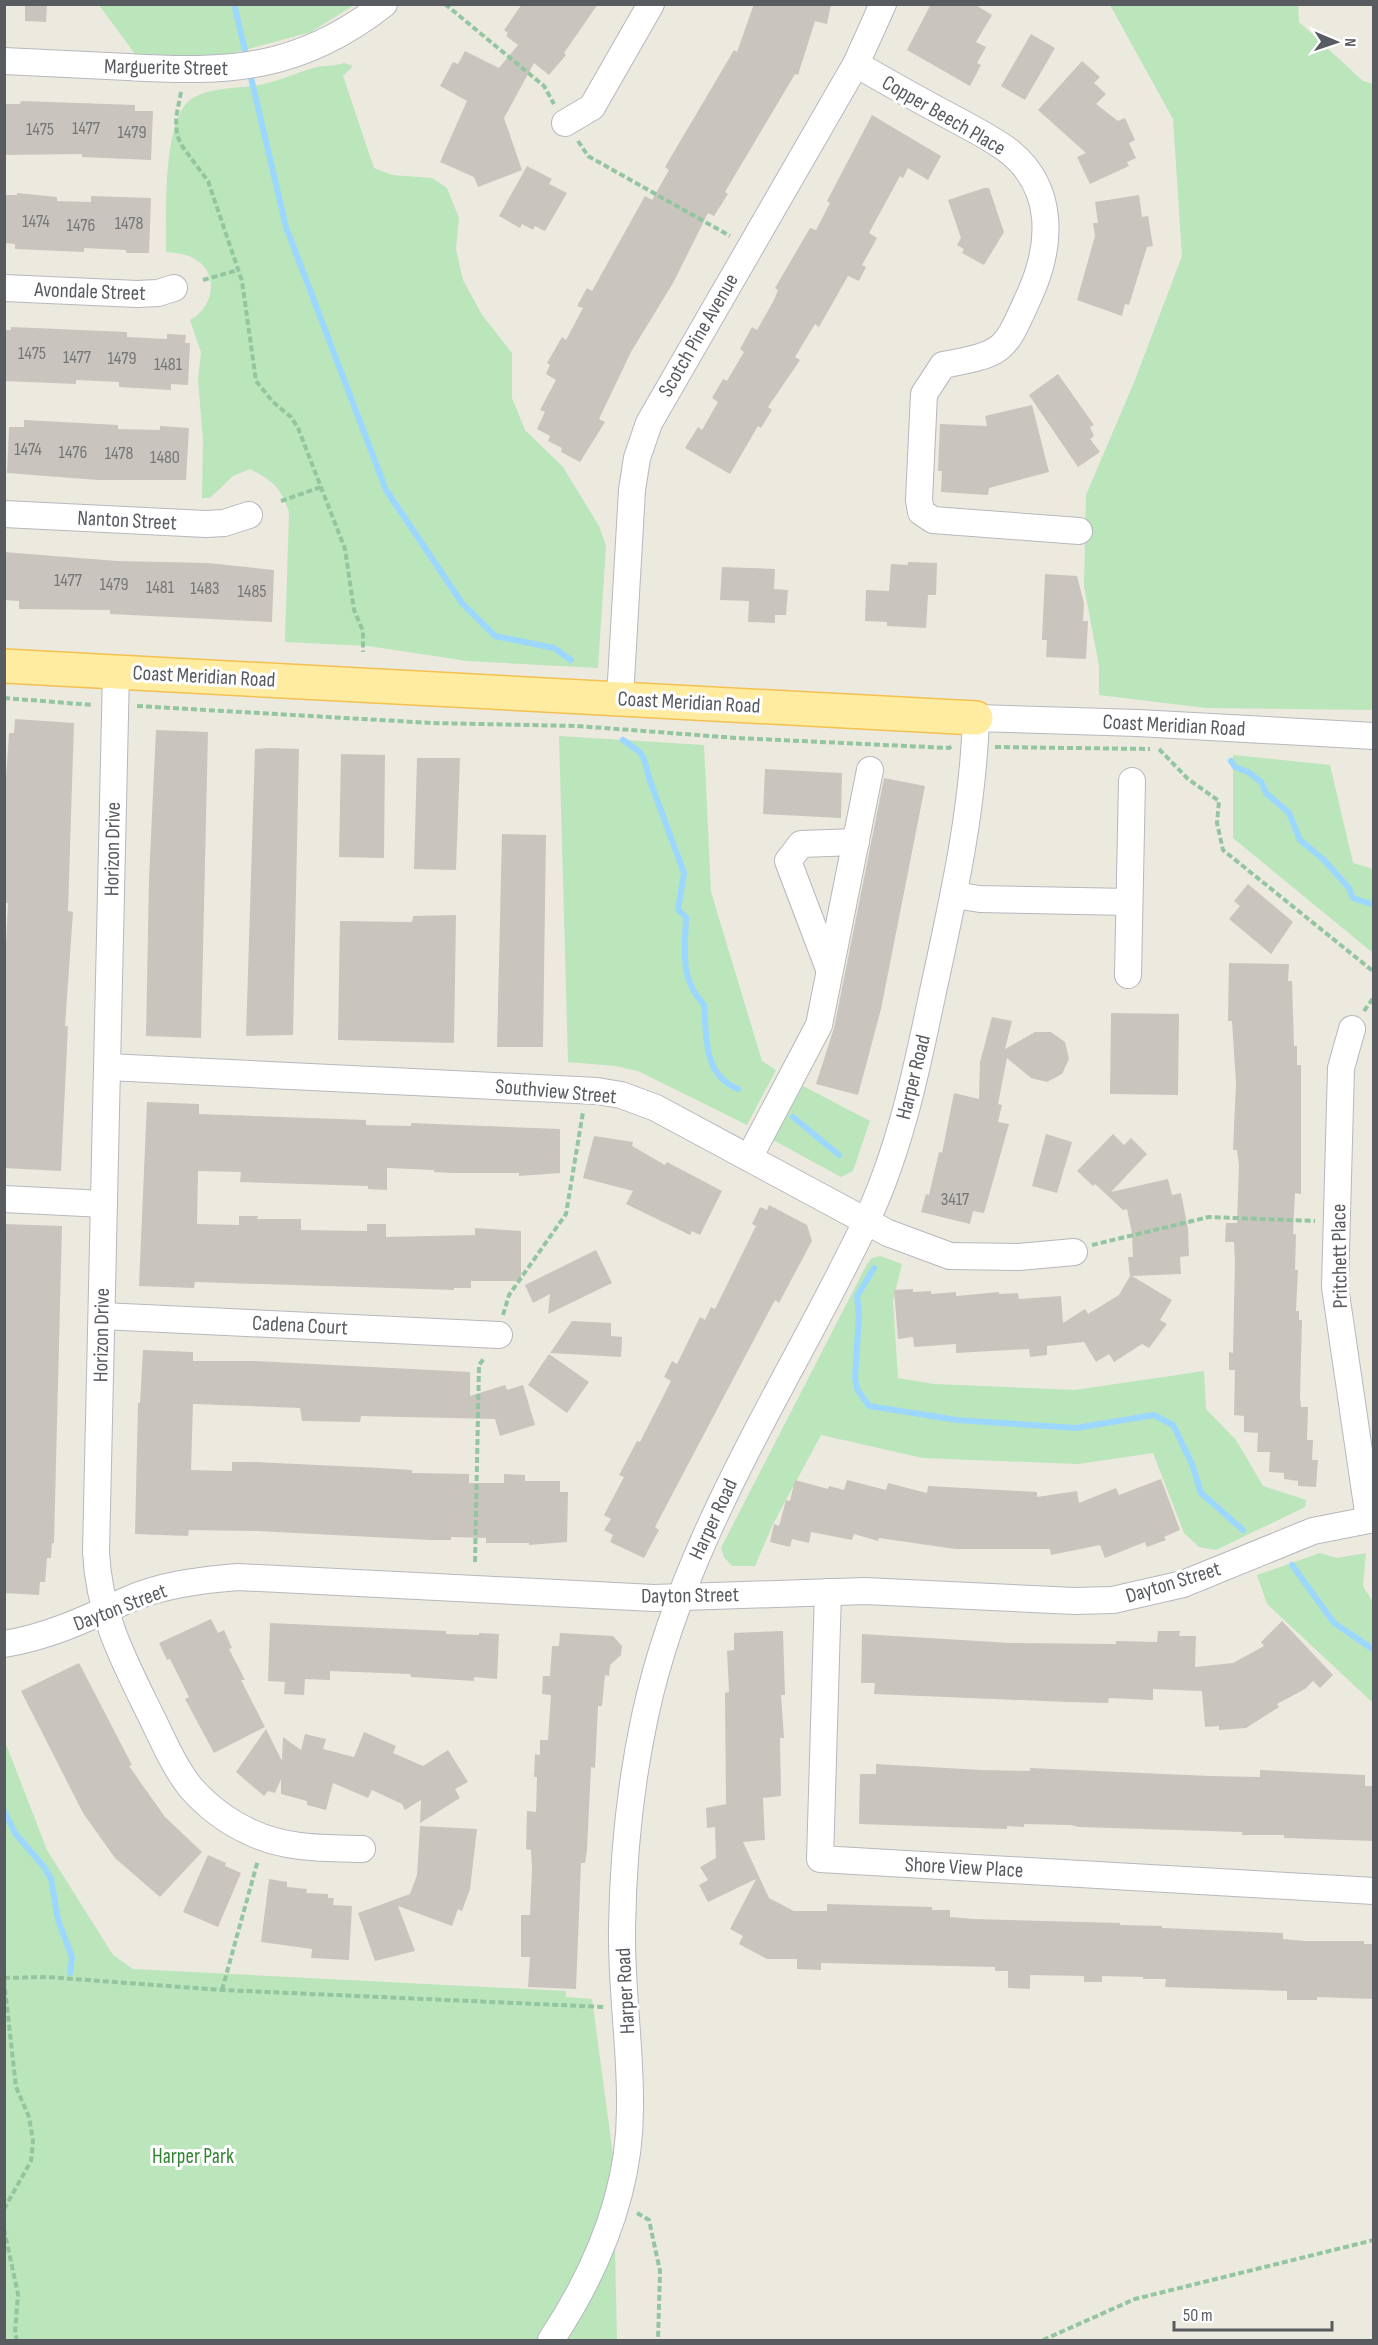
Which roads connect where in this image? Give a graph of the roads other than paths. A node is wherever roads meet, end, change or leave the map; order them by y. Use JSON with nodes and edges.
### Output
{"nodes":[{"id":1,"x":384,"y":4,"type":"edge"},
{"id":2,"x":651,"y":4,"type":"edge"},
{"id":3,"x":883,"y":4,"type":"edge"},
{"id":4,"x":4,"y":61,"type":"edge"},
{"id":5,"x":856,"y":64,"type":"junction"},
{"id":6,"x":565,"y":123,"type":"dead end"},
{"id":7,"x":4,"y":288,"type":"edge"},
{"id":8,"x":174,"y":288,"type":"dead end"},
{"id":9,"x":4,"y":514,"type":"edge"},
{"id":10,"x":249,"y":514,"type":"dead end"},
{"id":11,"x":1079,"y":531,"type":"dead end"},
{"id":12,"x":4,"y":666,"type":"edge"},
{"id":13,"x":116,"y":672,"type":"junction"},
{"id":14,"x":620,"y":698,"type":"junction"},
{"id":15,"x":976,"y":718,"type":"junction"},
{"id":16,"x":1374,"y":736,"type":"edge"},
{"id":17,"x":870,"y":770,"type":"dead end"},
{"id":18,"x":1132,"y":781,"type":"dead end"},
{"id":19,"x":856,"y":842,"type":"junction"},
{"id":20,"x":954,"y":895,"type":"junction"},
{"id":21,"x":1129,"y":902,"type":"junction"},
{"id":22,"x":830,"y":969,"type":"junction"},
{"id":23,"x":1128,"y":975,"type":"dead end"},
{"id":24,"x":1352,"y":1029,"type":"dead end"},
{"id":25,"x":108,"y":1066,"type":"junction"},
{"id":26,"x":749,"y":1158,"type":"junction"},
{"id":27,"x":4,"y":1199,"type":"edge"},
{"id":28,"x":104,"y":1204,"type":"junction"},
{"id":29,"x":867,"y":1221,"type":"junction"},
{"id":30,"x":1074,"y":1251,"type":"road end"},
{"id":31,"x":102,"y":1316,"type":"junction"},
{"id":32,"x":499,"y":1335,"type":"dead end"},
{"id":33,"x":1371,"y":1519,"type":"edge"},
{"id":34,"x":828,"y":1592,"type":"junction"},
{"id":35,"x":680,"y":1596,"type":"junction"},
{"id":36,"x":105,"y":1611,"type":"junction"},
{"id":37,"x":4,"y":1644,"type":"edge"},
{"id":38,"x":362,"y":1849,"type":"dead end"},
{"id":39,"x":1374,"y":1891,"type":"edge"},
{"id":40,"x":551,"y":2340,"type":"edge"}],
"edges":[{"from":1,"to":4,"type":"street","name":"Marguerite Street"},
{"from":2,"to":6,"type":"street"},
{"from":3,"to":5,"type":"street","name":"Scotch Pine Avenue"},
{"from":5,"to":11,"type":"street","name":"Copper Beech Place"},
{"from":5,"to":14,"type":"street","name":"Scotch Pine Avenue"},
{"from":7,"to":8,"type":"street","name":"Avondale Street"},
{"from":9,"to":10,"type":"street","name":"Nanton Street"},
{"from":12,"to":13,"type":"main road","name":"Coast Meridian Road"},
{"from":13,"to":14,"type":"main road","name":"Coast Meridian Road"},
{"from":13,"to":25,"type":"street","name":"Horizon Drive"},
{"from":14,"to":15,"type":"main road","name":"Coast Meridian Road"},
{"from":15,"to":16,"type":"street","name":"Coast Meridian Road"},
{"from":15,"to":20,"type":"street","name":"Harper Road"},
{"from":17,"to":19,"type":"street"},
{"from":18,"to":21,"type":"street"},
{"from":19,"to":22,"type":"street"},
{"from":19,"to":22,"type":"street"},
{"from":20,"to":21,"type":"street"},
{"from":20,"to":29,"type":"street","name":"Harper Road"},
{"from":21,"to":23,"type":"street"},
{"from":22,"to":26,"type":"street"},
{"from":24,"to":33,"type":"street","name":"Pritchett Place"},
{"from":25,"to":26,"type":"street","name":"Southview Street"},
{"from":25,"to":28,"type":"street","name":"Horizon Drive"},
{"from":26,"to":29,"type":"street","name":"Southview Street"},
{"from":27,"to":28,"type":"street"},
{"from":28,"to":31,"type":"street","name":"Horizon Drive"},
{"from":29,"to":30,"type":"street","name":"Southview Street"},
{"from":29,"to":35,"type":"street","name":"Harper Road"},
{"from":31,"to":32,"type":"street","name":"Cadena Court"},
{"from":31,"to":36,"type":"street","name":"Horizon Drive"},
{"from":33,"to":34,"type":"street","name":"Dayton Street"},
{"from":34,"to":35,"type":"street","name":"Dayton Street"},
{"from":34,"to":39,"type":"street","name":"Shore View Place"},
{"from":35,"to":36,"type":"street","name":"Dayton Street"},
{"from":35,"to":40,"type":"street","name":"Harper Road"},
{"from":36,"to":37,"type":"street","name":"Dayton Street"},
{"from":36,"to":38,"type":"street","name":"Horizon Drive"}]}
